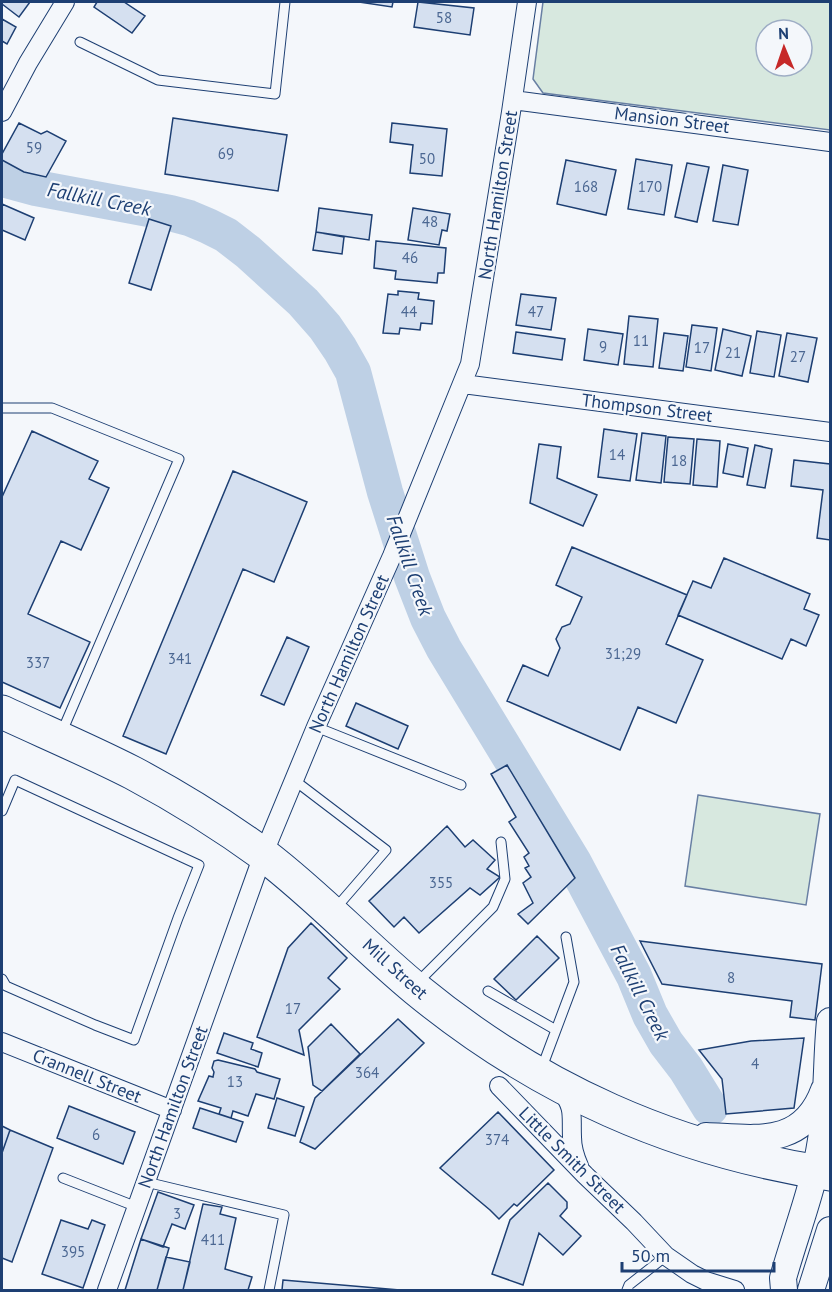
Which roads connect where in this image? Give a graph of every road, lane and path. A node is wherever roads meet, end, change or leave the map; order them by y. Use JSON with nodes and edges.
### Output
{"nodes":[{"id":1,"x":65,"y":2,"type":"edge"},
{"id":2,"x":285,"y":2,"type":"edge"},
{"id":3,"x":527,"y":2,"type":"edge"},
{"id":4,"x":80,"y":42,"type":"dead end"},
{"id":5,"x":513,"y":100,"type":"junction"},
{"id":6,"x":2,"y":112,"type":"edge"},
{"id":7,"x":831,"y":142,"type":"edge"},
{"id":8,"x":463,"y":384,"type":"junction"},
{"id":9,"x":2,"y":408,"type":"edge"},
{"id":10,"x":831,"y":432,"type":"edge"},
{"id":11,"x":2,"y":712,"type":"edge"},
{"id":12,"x":316,"y":727,"type":"junction"},
{"id":13,"x":59,"y":738,"type":"junction"},
{"id":14,"x":294,"y":780,"type":"junction"},
{"id":15,"x":461,"y":785,"type":"dead end"},
{"id":16,"x":2,"y":811,"type":"edge"},
{"id":17,"x":501,"y":842,"type":"dead end"},
{"id":18,"x":263,"y":855,"type":"junction"},
{"id":19,"x":332,"y":913,"type":"junction"},
{"id":20,"x":566,"y":937,"type":"dead end"},
{"id":21,"x":2,"y":980,"type":"edge"},
{"id":22,"x":413,"y":987,"type":"junction"},
{"id":23,"x":488,"y":991,"type":"dead end"},
{"id":24,"x":831,"y":1021,"type":"edge"},
{"id":25,"x":556,"y":1030,"type":"junction"},
{"id":26,"x":2,"y":1042,"type":"edge"},
{"id":27,"x":828,"y":1075,"type":"junction"},
{"id":28,"x":546,"y":1079,"type":"junction"},
{"id":29,"x":499,"y":1086,"type":"dead end"},
{"id":30,"x":172,"y":1110,"type":"junction"},
{"id":31,"x":673,"y":1135,"type":"junction"},
{"id":32,"x":823,"y":1173,"type":"edge"},
{"id":33,"x":585,"y":1175,"type":"junction"},
{"id":34,"x":63,"y":1178,"type":"dead end"},
{"id":35,"x":146,"y":1182,"type":"junction"},
{"id":36,"x":137,"y":1207,"type":"junction"},
{"id":37,"x":831,"y":1230,"type":"edge"},
{"id":38,"x":666,"y":1256,"type":"junction"},
{"id":39,"x":826,"y":1264,"type":"edge"},
{"id":40,"x":107,"y":1290,"type":"edge"},
{"id":41,"x":269,"y":1290,"type":"edge"},
{"id":42,"x":627,"y":1290,"type":"edge"},
{"id":43,"x":735,"y":1290,"type":"edge"},
{"id":44,"x":784,"y":1290,"type":"edge"},
{"id":45,"x":811,"y":1290,"type":"edge"}],
"edges":[{"from":1,"to":6,"type":"street"},
{"from":2,"to":4,"type":"lane"},
{"from":3,"to":5,"type":"street","name":"North Hamilton Street"},
{"from":5,"to":7,"type":"street","name":"Mansion Street"},
{"from":5,"to":8,"type":"street","name":"North Hamilton Street"},
{"from":8,"to":10,"type":"street","name":"Thompson Street"},
{"from":8,"to":12,"type":"street","name":"North Hamilton Street"},
{"from":9,"to":13,"type":"lane"},
{"from":11,"to":13,"type":"highway","name":"Mill Street"},
{"from":12,"to":14,"type":"street","name":"North Hamilton Street"},
{"from":12,"to":15,"type":"lane"},
{"from":13,"to":18,"type":"highway","name":"Mill Street"},
{"from":14,"to":18,"type":"street","name":"North Hamilton Street"},
{"from":14,"to":19,"type":"lane"},
{"from":16,"to":21,"type":"lane"},
{"from":17,"to":22,"type":"lane"},
{"from":18,"to":19,"type":"highway","name":"Mill Street"},
{"from":18,"to":30,"type":"street","name":"North Hamilton Street"},
{"from":19,"to":22,"type":"highway","name":"Mill Street"},
{"from":20,"to":25,"type":"lane"},
{"from":22,"to":28,"type":"highway","name":"Mill Street"},
{"from":23,"to":25,"type":"lane"},
{"from":24,"to":27,"type":"street"},
{"from":25,"to":28,"type":"lane"},
{"from":26,"to":30,"type":"street","name":"Crannell Street"},
{"from":27,"to":31,"type":"street"},
{"from":27,"to":32,"type":"street"},
{"from":28,"to":31,"type":"highway","name":"Mill Street"},
{"from":28,"to":33,"type":"street"},
{"from":29,"to":33,"type":"street","name":"Little Smith Street"},
{"from":30,"to":35,"type":"street","name":"North Hamilton Street"},
{"from":31,"to":32,"type":"highway","name":"Mill Street"},
{"from":32,"to":44,"type":"street"},
{"from":33,"to":38,"type":"street","name":"Little Smith Street"},
{"from":34,"to":36,"type":"lane"},
{"from":35,"to":36,"type":"street","name":"North Hamilton Street"},
{"from":35,"to":41,"type":"lane"},
{"from":36,"to":40,"type":"street","name":"North Hamilton Street"},
{"from":37,"to":39,"type":"street"},
{"from":38,"to":42,"type":"lane"},
{"from":38,"to":43,"type":"street","name":"Little Smith Street"},
{"from":39,"to":45,"type":"street"}]}
